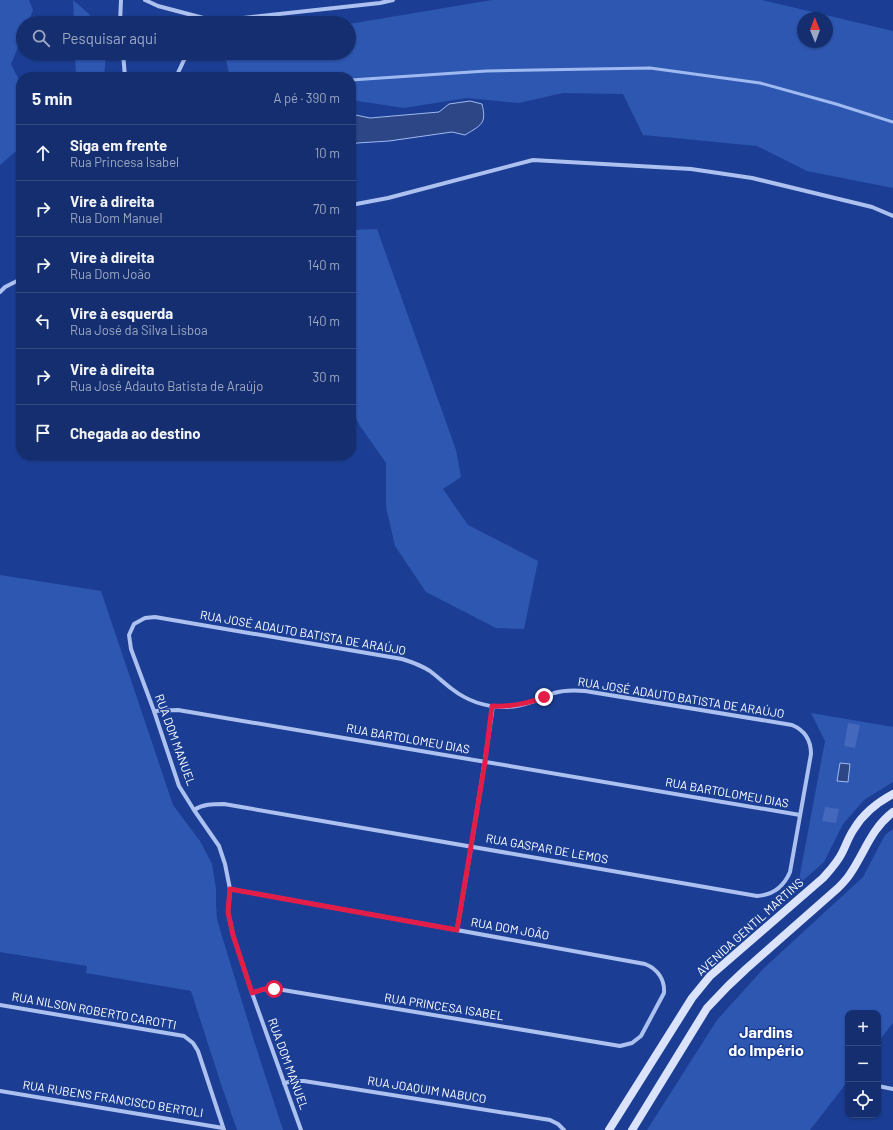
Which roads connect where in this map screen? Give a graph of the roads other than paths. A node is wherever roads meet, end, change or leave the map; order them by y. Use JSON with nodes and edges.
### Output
{"nodes":[{"id":1,"x":121,"y":0,"type":"edge"},
{"id":2,"x":145,"y":0,"type":"edge"},
{"id":3,"x":393,"y":0,"type":"edge"},
{"id":4,"x":380,"y":1,"type":"edge"},
{"id":5,"x":120,"y":16,"type":"edge"},
{"id":6,"x":191,"y":16,"type":"edge"},
{"id":7,"x":259,"y":16,"type":"edge"},
{"id":8,"x":124,"y":60,"type":"edge"},
{"id":9,"x":184,"y":60,"type":"edge"},
{"id":10,"x":125,"y":72,"type":"edge"},
{"id":11,"x":178,"y":72,"type":"edge"},
{"id":12,"x":356,"y":204,"type":"edge"},
{"id":13,"x":893,"y":216,"type":"edge"},
{"id":14,"x":16,"y":282,"type":"edge"},
{"id":15,"x":0,"y":292,"type":"edge"},
{"id":16,"x":134,"y":624,"type":"joint"},
{"id":17,"x":492,"y":706,"type":"junction"},
{"id":18,"x":154,"y":711,"type":"junction"},
{"id":19,"x":485,"y":762,"type":"junction"},
{"id":20,"x":893,"y":794,"type":"edge"},
{"id":21,"x":194,"y":810,"type":"junction"},
{"id":22,"x":893,"y":812,"type":"edge"},
{"id":23,"x":800,"y":815,"type":"junction"},
{"id":24,"x":471,"y":846,"type":"junction"},
{"id":25,"x":230,"y":889,"type":"junction"},
{"id":26,"x":457,"y":930,"type":"junction"},
{"id":27,"x":252,"y":993,"type":"junction"},
{"id":28,"x":0,"y":1005,"type":"edge"},
{"id":29,"x":632,"y":1043,"type":"joint"},
{"id":30,"x":284,"y":1083,"type":"junction"},
{"id":31,"x":881,"y":1087,"type":"edge"},
{"id":32,"x":893,"y":1089,"type":"edge"},
{"id":33,"x":0,"y":1091,"type":"edge"},
{"id":34,"x":224,"y":1129,"type":"edge"},
{"id":35,"x":302,"y":1130,"type":"edge"},
{"id":36,"x":564,"y":1130,"type":"edge"},
{"id":37,"x":609,"y":1130,"type":"edge"},
{"id":38,"x":632,"y":1130,"type":"edge"}],
"edges":[{"from":1,"to":5,"type":"street"},
{"from":2,"to":6,"type":"street"},
{"from":3,"to":4,"type":"street"},
{"from":4,"to":7,"type":"street"},
{"from":8,"to":10,"type":"street"},
{"from":9,"to":11,"type":"street"},
{"from":12,"to":13,"type":"street"},
{"from":14,"to":15,"type":"street"},
{"from":16,"to":17,"type":"street","name":"RUA JOSÉ ADAUTO BATISTA DE ARAÚJO"},
{"from":16,"to":18,"type":"street","name":"RUA DOM MANUEL"},
{"from":17,"to":19,"type":"street"},
{"from":17,"to":23,"type":"street","name":"RUA JOSÉ ADAUTO BATISTA DE ARAÚJO"},
{"from":18,"to":19,"type":"street","name":"RUA BARTOLOMEU DIAS"},
{"from":18,"to":21,"type":"street","name":"RUA DOM MANUEL"},
{"from":19,"to":23,"type":"street","name":"RUA BARTOLOMEU DIAS"},
{"from":19,"to":24,"type":"street"},
{"from":20,"to":37,"type":"main road","name":"AVENIDA GENTIL MARTINS"},
{"from":21,"to":24,"type":"street","name":"RUA GASPAR DE LEMOS"},
{"from":21,"to":25,"type":"street","name":"RUA DOM MANUEL"},
{"from":22,"to":38,"type":"main road"},
{"from":23,"to":24,"type":"street","name":"RUA GASPAR DE LEMOS"},
{"from":24,"to":26,"type":"street"},
{"from":25,"to":26,"type":"street","name":"RUA DOM JOÃO"},
{"from":25,"to":27,"type":"street","name":"RUA DOM MANUEL"},
{"from":26,"to":29,"type":"street","name":"RUA DOM JOÃO"},
{"from":27,"to":29,"type":"street","name":"RUA PRINCESA ISABEL"},
{"from":27,"to":30,"type":"street","name":"RUA DOM MANUEL"},
{"from":28,"to":34,"type":"street","name":"RUA NILSON ROBERTO CAROTTI"},
{"from":30,"to":35,"type":"street","name":"RUA DOM MANUEL"},
{"from":30,"to":36,"type":"street","name":"RUA JOAQUIM NABUCO"},
{"from":31,"to":32,"type":"street"},
{"from":33,"to":34,"type":"street","name":"RUA RUBENS FRANCISCO BERTOLI"}]}
